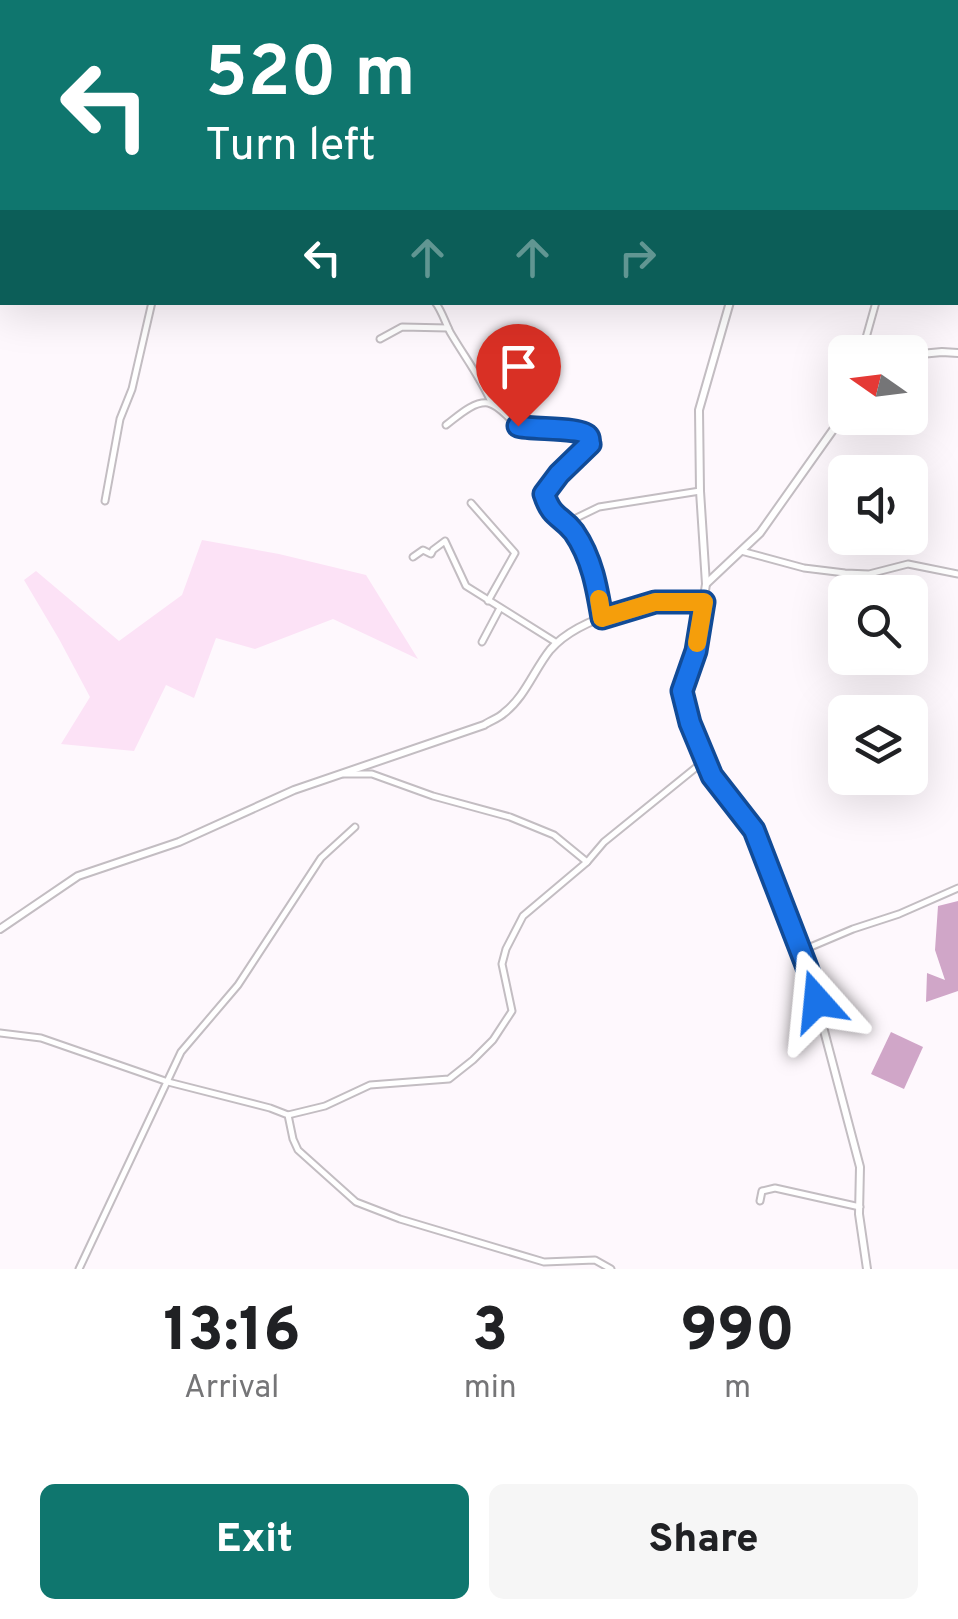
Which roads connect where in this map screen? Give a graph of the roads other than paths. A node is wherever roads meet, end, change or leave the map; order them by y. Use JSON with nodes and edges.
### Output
{"nodes":[{"id":1,"x":151,"y":305,"type":"edge"},
{"id":2,"x":438,"y":305,"type":"edge"},
{"id":3,"x":729,"y":305,"type":"edge"},
{"id":4,"x":875,"y":305,"type":"edge"},
{"id":5,"x":448,"y":328,"type":"junction"},
{"id":6,"x":867,"y":335,"type":"edge"},
{"id":7,"x":380,"y":339,"type":"dead end"},
{"id":8,"x":928,"y":353,"type":"edge"},
{"id":9,"x":958,"y":353,"type":"edge"},
{"id":10,"x":492,"y":404,"type":"junction"},
{"id":11,"x":446,"y":426,"type":"dead end"},
{"id":12,"x":829,"y":435,"type":"edge"},
{"id":13,"x":700,"y":491,"type":"junction"},
{"id":14,"x":105,"y":501,"type":"dead end"},
{"id":15,"x":470,"y":504,"type":"dead end"},
{"id":16,"x":566,"y":523,"type":"junction"},
{"id":17,"x":740,"y":551,"type":"junction"},
{"id":18,"x":413,"y":556,"type":"dead end"},
{"id":19,"x":958,"y":574,"type":"edge"},
{"id":20,"x":706,"y":584,"type":"junction"},
{"id":21,"x":488,"y":601,"type":"junction"},
{"id":22,"x":704,"y":602,"type":"junction"},
{"id":23,"x":500,"y":608,"type":"junction"},
{"id":24,"x":602,"y":618,"type":"junction"},
{"id":25,"x":482,"y":642,"type":"dead end"},
{"id":26,"x":557,"y":643,"type":"junction"},
{"id":27,"x":704,"y":760,"type":"junction"},
{"id":28,"x":338,"y":774,"type":"junction"},
{"id":29,"x":356,"y":827,"type":"dead end"},
{"id":30,"x":587,"y":862,"type":"junction"},
{"id":31,"x":958,"y":888,"type":"edge"},
{"id":32,"x":0,"y":929,"type":"edge"},
{"id":33,"x":801,"y":950,"type":"junction"},
{"id":34,"x":0,"y":1033,"type":"edge"},
{"id":35,"x":168,"y":1082,"type":"junction"},
{"id":36,"x":288,"y":1115,"type":"junction"},
{"id":37,"x":760,"y":1201,"type":"dead end"},
{"id":38,"x":860,"y":1207,"type":"junction"},
{"id":39,"x":79,"y":1269,"type":"edge"},
{"id":40,"x":611,"y":1269,"type":"edge"},
{"id":41,"x":866,"y":1269,"type":"edge"}],
"edges":[{"from":1,"to":14,"type":"street"},
{"from":2,"to":5,"type":"street"},
{"from":3,"to":13,"type":"street"},
{"from":4,"to":6,"type":"street"},
{"from":5,"to":7,"type":"street"},
{"from":5,"to":10,"type":"street"},
{"from":8,"to":9,"type":"street"},
{"from":10,"to":11,"type":"street"},
{"from":10,"to":16,"type":"street"},
{"from":12,"to":17,"type":"street"},
{"from":13,"to":16,"type":"street"},
{"from":13,"to":20,"type":"street"},
{"from":15,"to":21,"type":"street"},
{"from":16,"to":24,"type":"street"},
{"from":17,"to":19,"type":"street"},
{"from":17,"to":20,"type":"street"},
{"from":18,"to":21,"type":"street"},
{"from":20,"to":22,"type":"street"},
{"from":21,"to":23,"type":"street"},
{"from":22,"to":24,"type":"street"},
{"from":22,"to":27,"type":"street"},
{"from":23,"to":25,"type":"street"},
{"from":23,"to":26,"type":"street"},
{"from":24,"to":26,"type":"street"},
{"from":26,"to":28,"type":"street"},
{"from":27,"to":30,"type":"street"},
{"from":27,"to":33,"type":"street"},
{"from":28,"to":30,"type":"street"},
{"from":28,"to":32,"type":"street"},
{"from":29,"to":35,"type":"street"},
{"from":30,"to":36,"type":"street"},
{"from":31,"to":33,"type":"street"},
{"from":33,"to":38,"type":"street"},
{"from":34,"to":35,"type":"street"},
{"from":35,"to":36,"type":"street"},
{"from":35,"to":39,"type":"street"},
{"from":36,"to":40,"type":"street"},
{"from":37,"to":38,"type":"street"},
{"from":38,"to":41,"type":"street"}]}
